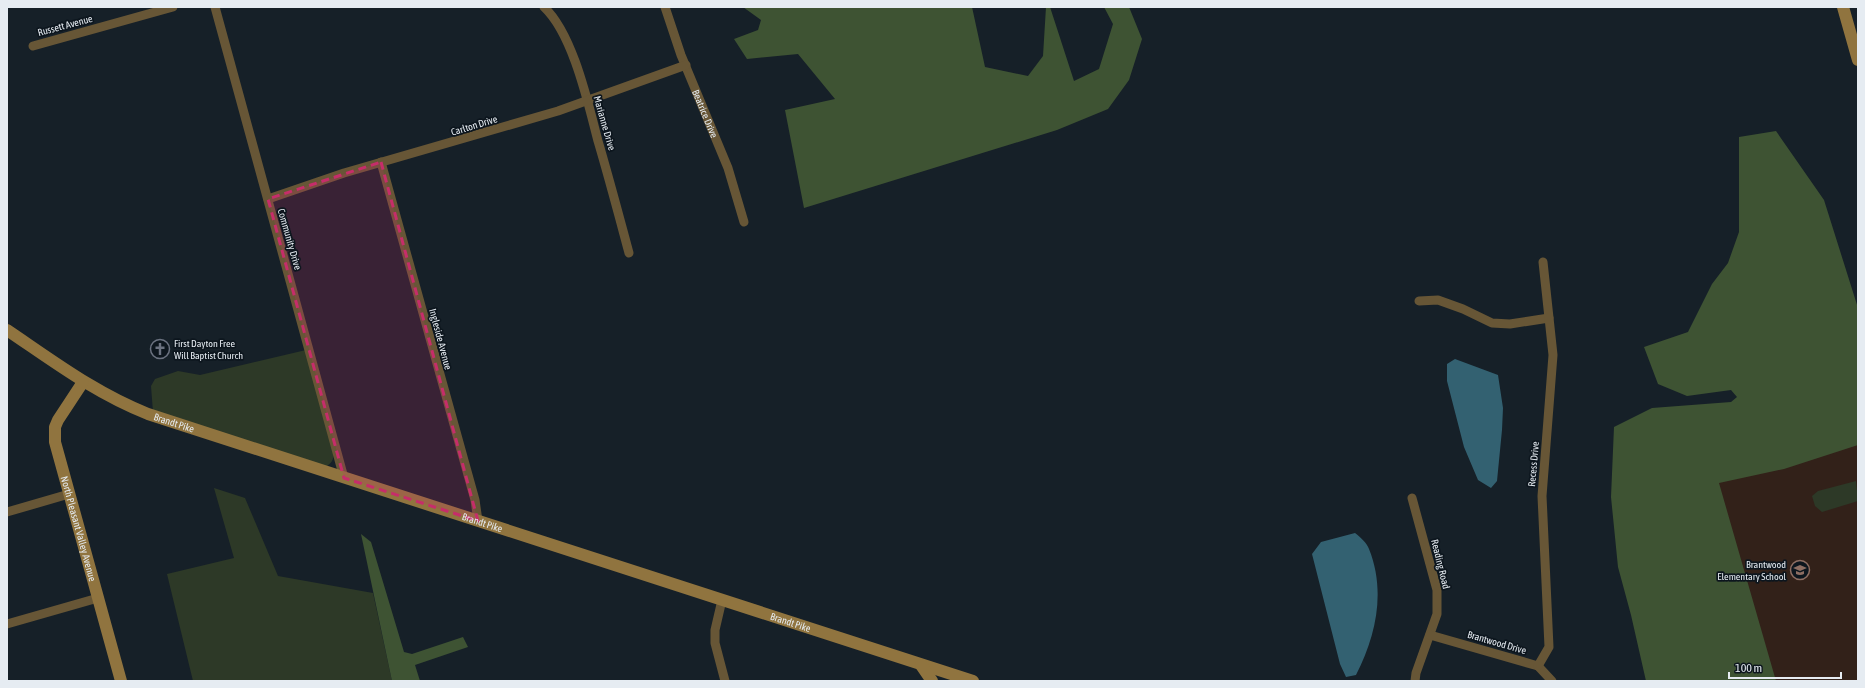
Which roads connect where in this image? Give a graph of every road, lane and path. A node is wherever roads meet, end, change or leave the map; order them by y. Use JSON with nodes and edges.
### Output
{"nodes":[{"id":1,"x":173,"y":7,"type":"edge"},
{"id":2,"x":215,"y":7,"type":"edge"},
{"id":3,"x":544,"y":7,"type":"edge"},
{"id":4,"x":665,"y":7,"type":"edge"},
{"id":5,"x":1843,"y":7,"type":"edge"},
{"id":6,"x":33,"y":46,"type":"dead end"},
{"id":7,"x":1858,"y":60,"type":"edge"},
{"id":8,"x":686,"y":65,"type":"junction"},
{"id":9,"x":587,"y":101,"type":"junction"},
{"id":10,"x":381,"y":162,"type":"junction"},
{"id":11,"x":268,"y":199,"type":"junction"},
{"id":12,"x":744,"y":222,"type":"dead end"},
{"id":13,"x":629,"y":253,"type":"dead end"},
{"id":14,"x":1544,"y":262,"type":"dead end"},
{"id":15,"x":1419,"y":302,"type":"dead end"},
{"id":16,"x":1549,"y":318,"type":"junction"},
{"id":17,"x":7,"y":330,"type":"edge"},
{"id":18,"x":83,"y":382,"type":"junction"},
{"id":19,"x":344,"y":478,"type":"junction"},
{"id":20,"x":69,"y":494,"type":"junction"},
{"id":21,"x":1412,"y":498,"type":"dead end"},
{"id":22,"x":7,"y":512,"type":"edge"},
{"id":23,"x":478,"y":521,"type":"junction"},
{"id":24,"x":98,"y":598,"type":"junction"},
{"id":25,"x":722,"y":600,"type":"junction"},
{"id":26,"x":7,"y":624,"type":"edge"},
{"id":27,"x":1430,"y":635,"type":"junction"},
{"id":28,"x":921,"y":664,"type":"junction"},
{"id":29,"x":1538,"y":666,"type":"junction"},
{"id":30,"x":121,"y":681,"type":"edge"},
{"id":31,"x":726,"y":681,"type":"edge"},
{"id":32,"x":932,"y":681,"type":"edge"},
{"id":33,"x":973,"y":681,"type":"edge"},
{"id":34,"x":1415,"y":681,"type":"edge"},
{"id":35,"x":1552,"y":681,"type":"edge"}],
"edges":[{"from":1,"to":6,"type":"street","name":"Russett Avenue"},
{"from":2,"to":11,"type":"street","name":"Community Drive"},
{"from":3,"to":9,"type":"street","name":"Marianne Drive"},
{"from":4,"to":8,"type":"street","name":"Beatrice Drive"},
{"from":5,"to":7,"type":"main road"},
{"from":8,"to":9,"type":"street","name":"Carlton Drive"},
{"from":8,"to":12,"type":"street","name":"Beatrice Drive"},
{"from":9,"to":10,"type":"street","name":"Carlton Drive"},
{"from":9,"to":13,"type":"street","name":"Marianne Drive"},
{"from":10,"to":11,"type":"street","name":"Carlton Drive"},
{"from":10,"to":23,"type":"street","name":"Ingleside Avenue"},
{"from":11,"to":19,"type":"street","name":"Community Drive"},
{"from":14,"to":16,"type":"street","name":"Recess Drive"},
{"from":15,"to":16,"type":"street"},
{"from":16,"to":29,"type":"street","name":"Recess Drive"},
{"from":17,"to":18,"type":"main road","name":"Brandt Pike"},
{"from":18,"to":19,"type":"main road","name":"Brandt Pike"},
{"from":18,"to":20,"type":"main road","name":"North Pleasant Valley Avenue"},
{"from":19,"to":23,"type":"main road","name":"Brandt Pike"},
{"from":20,"to":22,"type":"street"},
{"from":20,"to":24,"type":"main road","name":"North Pleasant Valley Avenue"},
{"from":21,"to":27,"type":"street","name":"Reading Road"},
{"from":23,"to":25,"type":"main road","name":"Brandt Pike"},
{"from":24,"to":26,"type":"street"},
{"from":24,"to":30,"type":"main road","name":"North Pleasant Valley Avenue"},
{"from":25,"to":28,"type":"main road","name":"Brandt Pike"},
{"from":25,"to":31,"type":"street"},
{"from":27,"to":29,"type":"street","name":"Brantwood Drive"},
{"from":27,"to":34,"type":"street","name":"Reading Road"},
{"from":28,"to":32,"type":"main road"},
{"from":28,"to":33,"type":"main road","name":"Brandt Pike"},
{"from":29,"to":35,"type":"street"}]}
